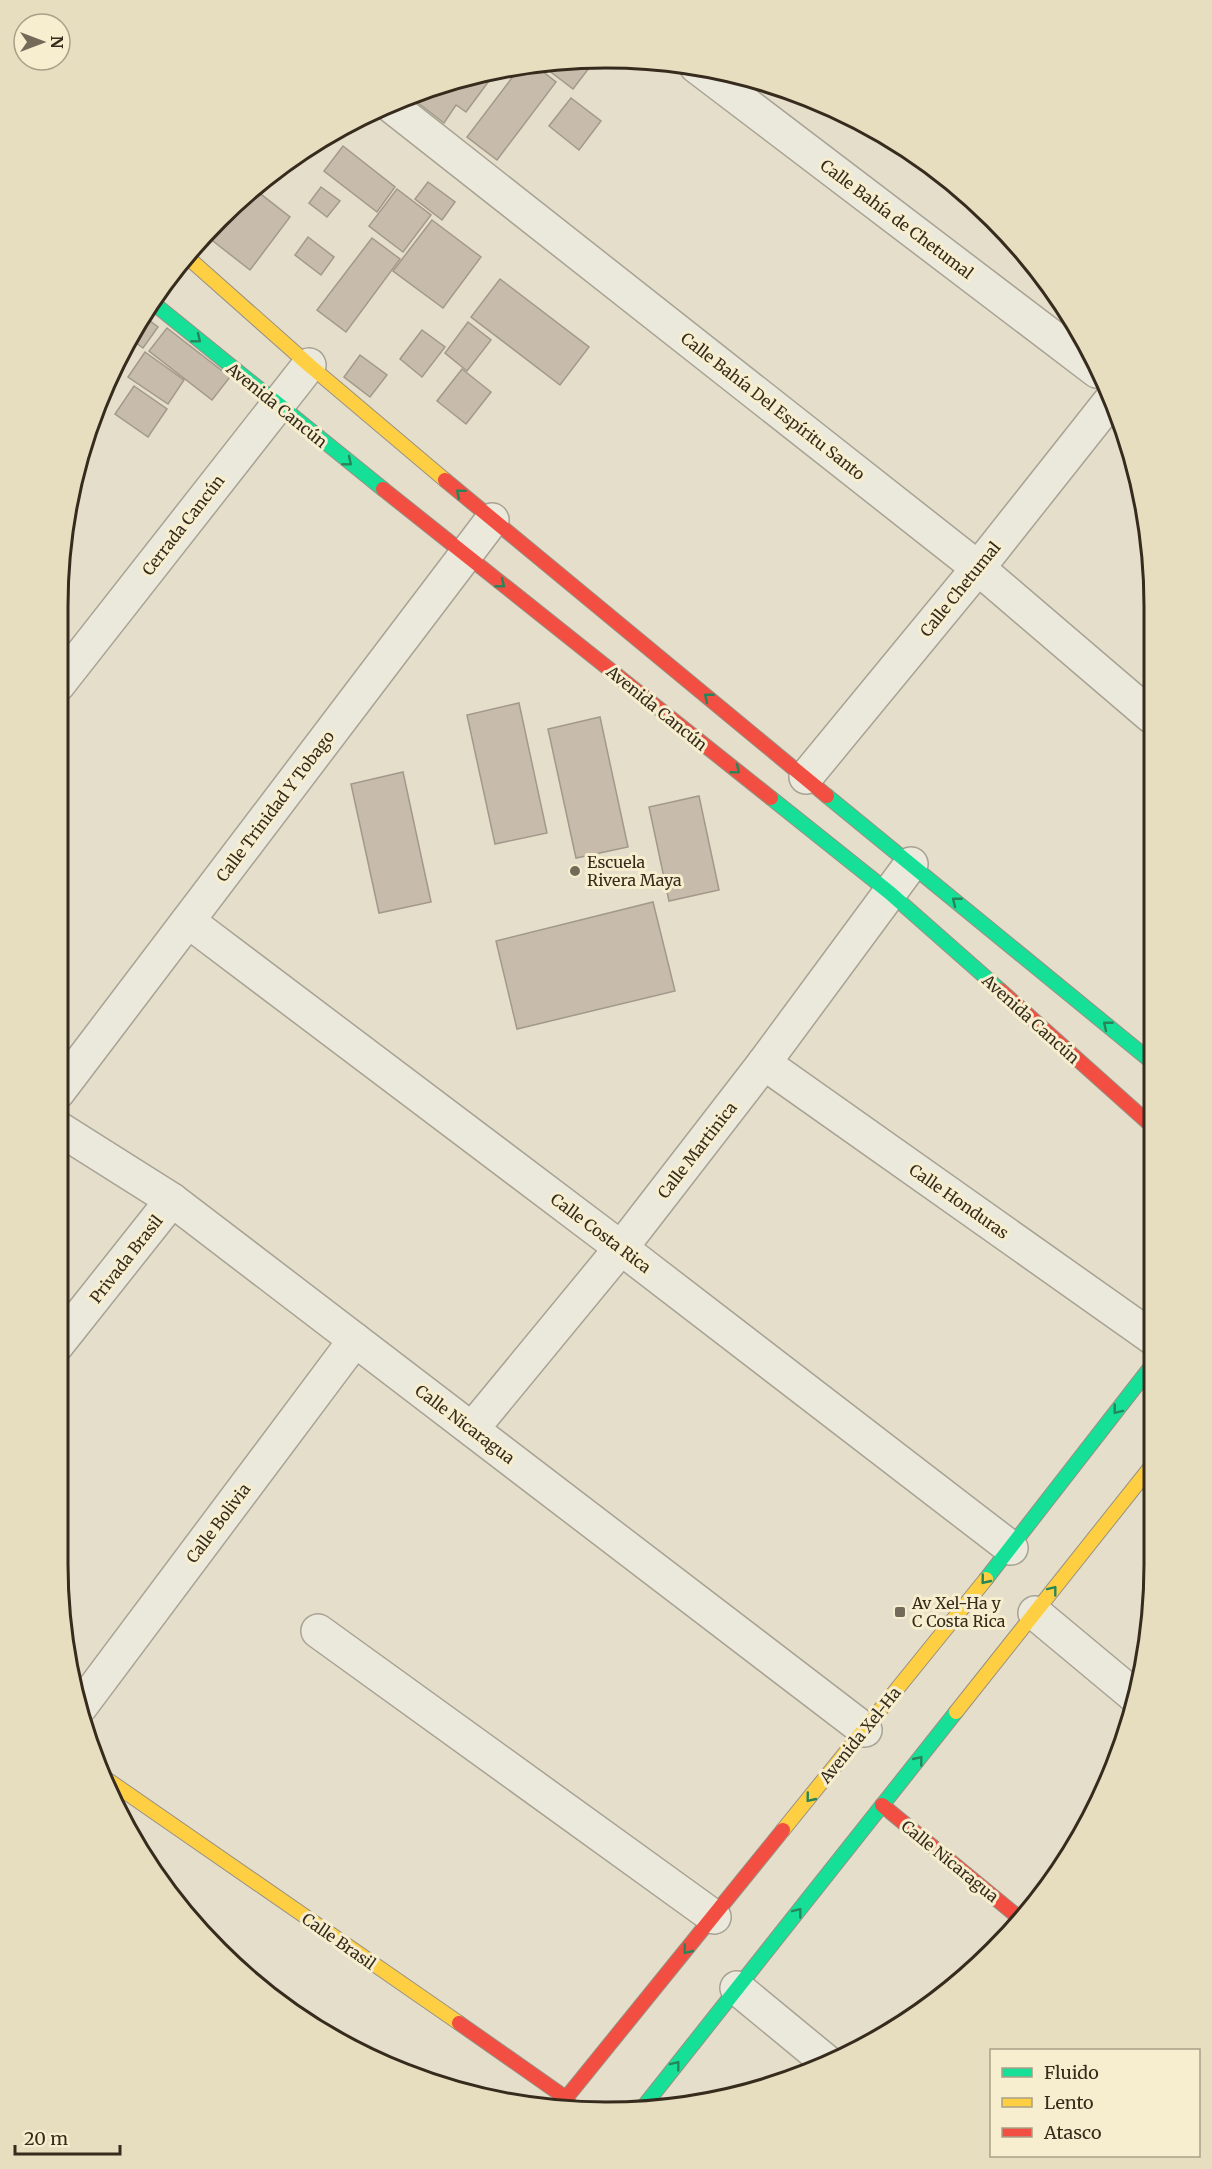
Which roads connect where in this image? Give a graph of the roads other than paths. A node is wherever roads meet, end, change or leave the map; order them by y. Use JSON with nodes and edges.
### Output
{"nodes":[{"id":1,"x":712,"y":78,"type":"edge"},
{"id":2,"x":396,"y":110,"type":"edge"},
{"id":3,"x":192,"y":262,"type":"edge"},
{"id":4,"x":158,"y":307,"type":"edge"},
{"id":5,"x":1086,"y":363,"type":"edge"},
{"id":6,"x":309,"y":365,"type":"junction"},
{"id":7,"x":277,"y":405,"type":"junction"},
{"id":8,"x":1106,"y":406,"type":"edge"},
{"id":9,"x":492,"y":520,"type":"junction"},
{"id":10,"x":464,"y":555,"type":"junction"},
{"id":11,"x":978,"y":567,"type":"junction"},
{"id":12,"x":68,"y":672,"type":"edge"},
{"id":13,"x":1144,"y":710,"type":"edge"},
{"id":14,"x":806,"y":777,"type":"junction"},
{"id":15,"x":911,"y":864,"type":"junction"},
{"id":16,"x":890,"y":894,"type":"junction"},
{"id":17,"x":189,"y":921,"type":"junction"},
{"id":18,"x":1144,"y":1055,"type":"edge"},
{"id":19,"x":764,"y":1063,"type":"junction"},
{"id":20,"x":68,"y":1079,"type":"edge"},
{"id":21,"x":1144,"y":1119,"type":"edge"},
{"id":22,"x":68,"y":1135,"type":"edge"},
{"id":23,"x":172,"y":1200,"type":"junction"},
{"id":24,"x":621,"y":1248,"type":"junction"},
{"id":25,"x":68,"y":1332,"type":"edge"},
{"id":26,"x":1144,"y":1332,"type":"edge"},
{"id":27,"x":355,"y":1340,"type":"junction"},
{"id":28,"x":1144,"y":1376,"type":"edge"},
{"id":29,"x":472,"y":1429,"type":"junction"},
{"id":30,"x":1144,"y":1475,"type":"edge"},
{"id":31,"x":1011,"y":1548,"type":"junction"},
{"id":32,"x":1035,"y":1613,"type":"junction"},
{"id":33,"x":318,"y":1631,"type":"dead end"},
{"id":34,"x":1129,"y":1691,"type":"edge"},
{"id":35,"x":86,"y":1700,"type":"edge"},
{"id":36,"x":865,"y":1730,"type":"junction"},
{"id":37,"x":116,"y":1785,"type":"edge"},
{"id":38,"x":882,"y":1805,"type":"junction"},
{"id":39,"x":1014,"y":1914,"type":"edge"},
{"id":40,"x":714,"y":1917,"type":"junction"},
{"id":41,"x":737,"y":1988,"type":"junction"},
{"id":42,"x":821,"y":2057,"type":"edge"},
{"id":43,"x":562,"y":2099,"type":"edge"},
{"id":44,"x":648,"y":2099,"type":"edge"},
{"id":45,"x":568,"y":2100,"type":"edge"}],
"edges":[{"from":1,"to":5,"type":"street","name":"Calle Bahía de Chetumal"},
{"from":2,"to":11,"type":"street","name":"Calle Bahía Del Espíritu Santo"},
{"from":3,"to":6,"type":"street"},
{"from":4,"to":7,"type":"street","name":"Avenida Cancún","one_way":true},
{"from":6,"to":7,"type":"street","name":"Cerrada Cancún"},
{"from":9,"to":6,"type":"street","one_way":true},
{"from":7,"to":10,"type":"street","name":"Avenida Cancún","one_way":true},
{"from":7,"to":12,"type":"street","name":"Cerrada Cancún"},
{"from":8,"to":11,"type":"street","name":"Calle Chetumal"},
{"from":9,"to":10,"type":"street","name":"Calle Trinidad Y Tobago"},
{"from":14,"to":9,"type":"street","one_way":true},
{"from":10,"to":16,"type":"street","name":"Avenida Cancún","one_way":true},
{"from":10,"to":17,"type":"street","name":"Calle Trinidad Y Tobago"},
{"from":11,"to":13,"type":"street","name":"Calle Bahía Del Espíritu Santo"},
{"from":11,"to":14,"type":"street","name":"Calle Chetumal"},
{"from":14,"to":15,"type":"street"},
{"from":15,"to":16,"type":"street","name":"Calle Martinica"},
{"from":18,"to":15,"type":"street","one_way":true},
{"from":16,"to":19,"type":"street","name":"Calle Martinica"},
{"from":16,"to":21,"type":"street","name":"Avenida Cancún"},
{"from":17,"to":20,"type":"street","name":"Calle Trinidad Y Tobago"},
{"from":17,"to":24,"type":"street","name":"Calle Costa Rica"},
{"from":19,"to":24,"type":"street","name":"Calle Martinica"},
{"from":19,"to":26,"type":"street","name":"Calle Honduras"},
{"from":22,"to":23,"type":"street","name":"Calle Nicaragua"},
{"from":23,"to":25,"type":"street","name":"Privada Brasil"},
{"from":23,"to":27,"type":"street","name":"Calle Nicaragua"},
{"from":24,"to":29,"type":"street","name":"Calle Martinica"},
{"from":24,"to":31,"type":"street","name":"Calle Costa Rica"},
{"from":27,"to":29,"type":"street","name":"Calle Nicaragua"},
{"from":27,"to":35,"type":"street","name":"Calle Bolivia"},
{"from":28,"to":31,"type":"street","name":"Avenida Xel-Ha","one_way":true},
{"from":29,"to":36,"type":"street","name":"Calle Nicaragua"},
{"from":32,"to":30,"type":"street","one_way":true},
{"from":31,"to":36,"type":"street","name":"Avenida Xel-Ha","one_way":true},
{"from":32,"to":34,"type":"street"},
{"from":38,"to":32,"type":"street","one_way":true},
{"from":33,"to":40,"type":"street"},
{"from":36,"to":40,"type":"street","name":"Avenida Xel-Ha","one_way":true},
{"from":37,"to":43,"type":"street","name":"Calle Brasil"},
{"from":38,"to":39,"type":"street","name":"Calle Nicaragua"},
{"from":41,"to":38,"type":"street","one_way":true},
{"from":40,"to":45,"type":"street","name":"Avenida Xel-Ha","one_way":true},
{"from":41,"to":42,"type":"street"},
{"from":44,"to":41,"type":"street","one_way":true}]}
